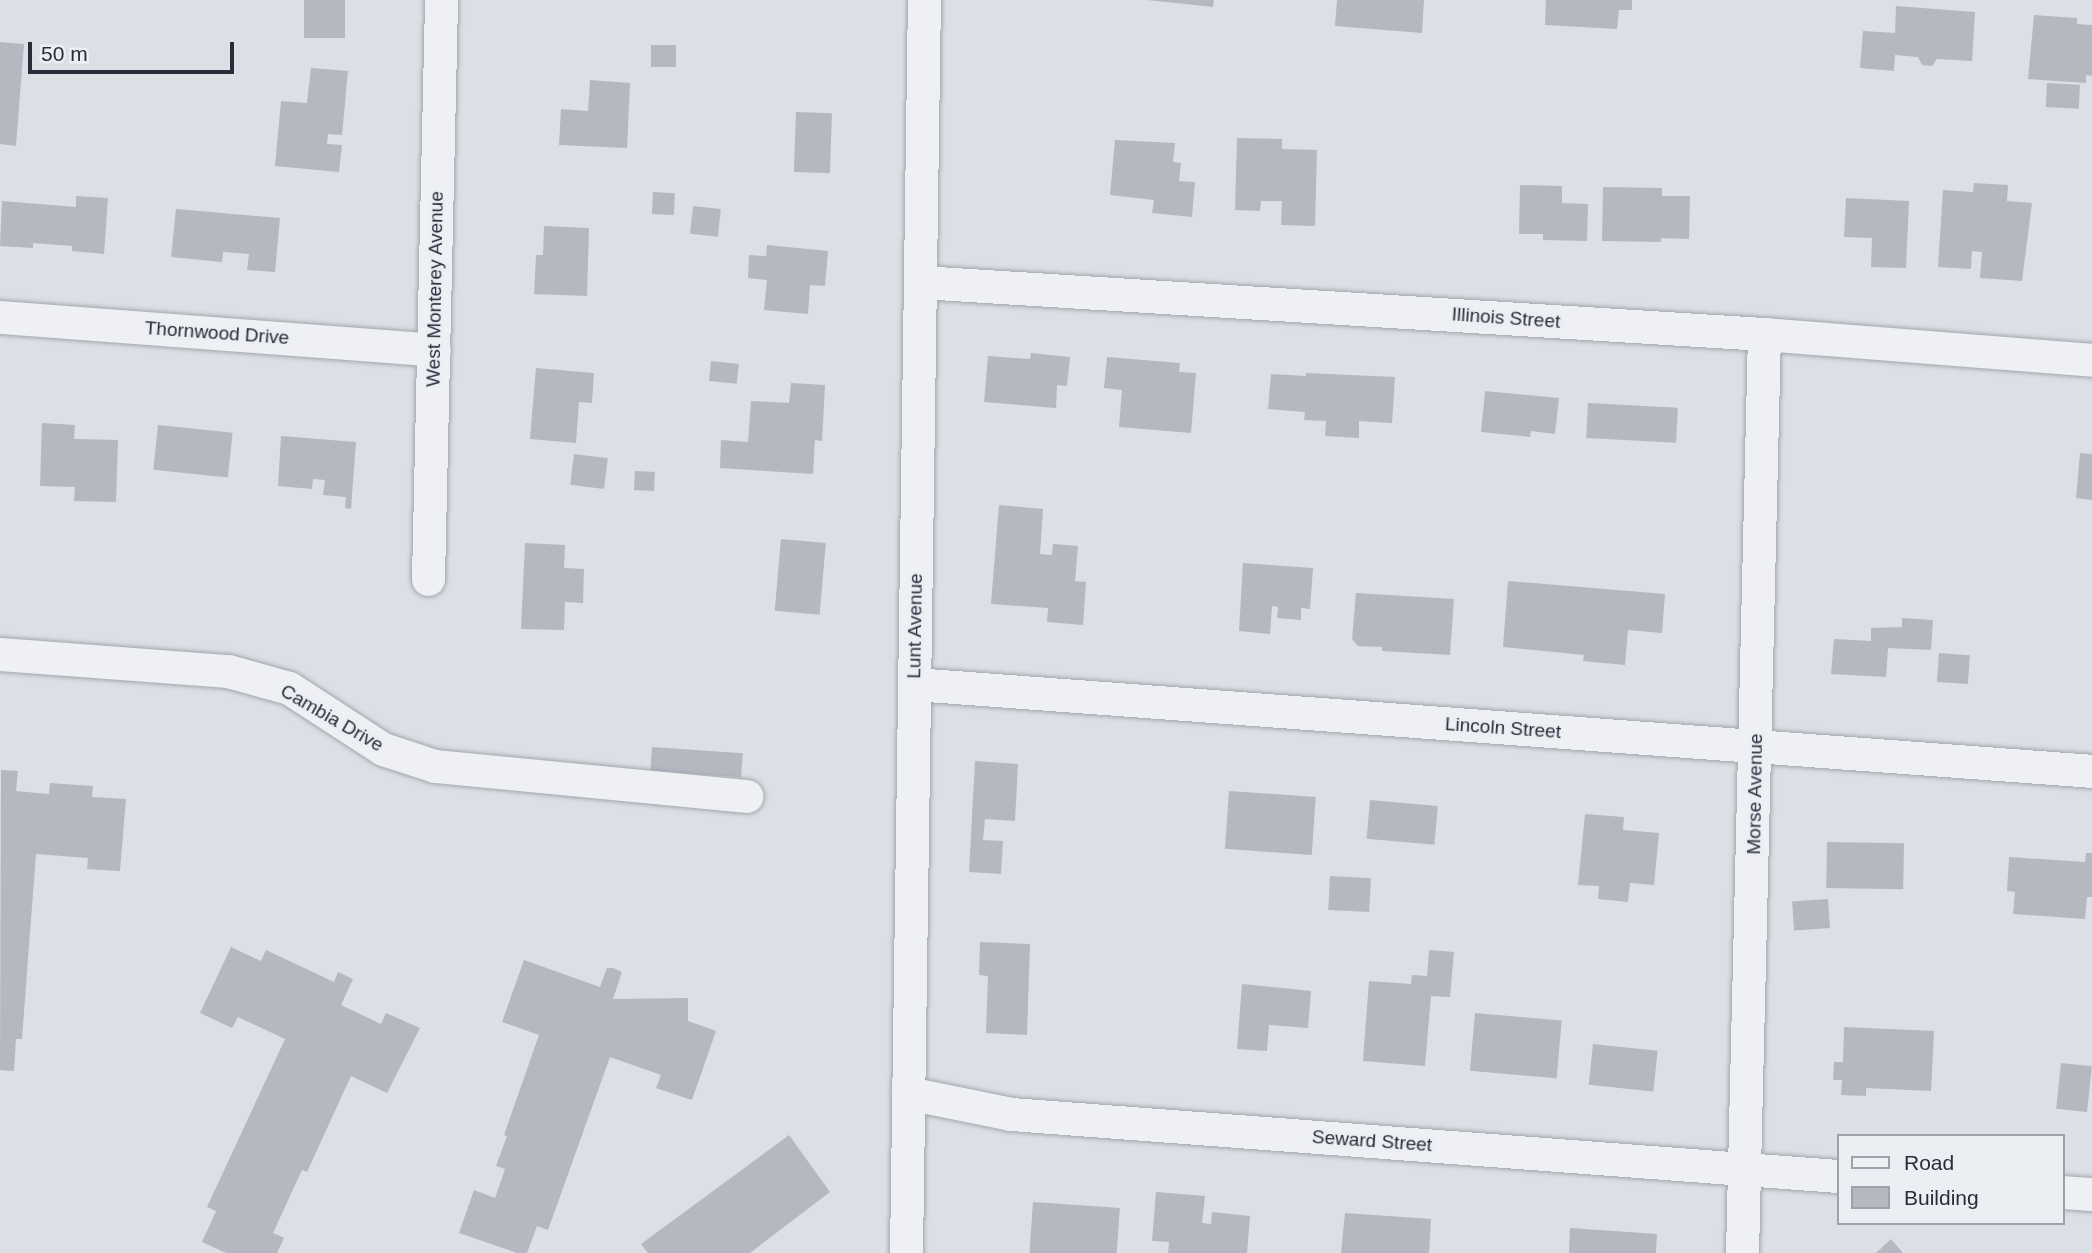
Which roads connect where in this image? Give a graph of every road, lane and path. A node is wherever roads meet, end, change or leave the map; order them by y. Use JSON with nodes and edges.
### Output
{"nodes":[{"id":1,"x":441,"y":0,"type":"edge"},
{"id":2,"x":924,"y":0,"type":"edge"},
{"id":3,"x":920,"y":282,"type":"junction"},
{"id":4,"x":0,"y":317,"type":"edge"},
{"id":5,"x":1764,"y":334,"type":"junction"},
{"id":6,"x":434,"y":350,"type":"junction"},
{"id":7,"x":2092,"y":360,"type":"edge"},
{"id":8,"x":428,"y":579,"type":"dead end"},
{"id":9,"x":0,"y":654,"type":"edge"},
{"id":10,"x":914,"y":684,"type":"junction"},
{"id":11,"x":1756,"y":746,"type":"junction"},
{"id":12,"x":2092,"y":771,"type":"edge"},
{"id":13,"x":747,"y":796,"type":"dead end"},
{"id":14,"x":908,"y":1093,"type":"junction"},
{"id":15,"x":1745,"y":1169,"type":"junction"},
{"id":16,"x":1836,"y":1176,"type":"edge"},
{"id":17,"x":2064,"y":1192,"type":"edge"},
{"id":18,"x":2092,"y":1194,"type":"edge"},
{"id":19,"x":906,"y":1253,"type":"edge"},
{"id":20,"x":1742,"y":1253,"type":"edge"}],
"edges":[{"from":1,"to":6,"type":"street","name":"West Monterey Avenue"},
{"from":2,"to":3,"type":"street","name":"Lunt Avenue"},
{"from":3,"to":5,"type":"street","name":"Illinois Street"},
{"from":3,"to":10,"type":"street","name":"Lunt Avenue"},
{"from":4,"to":6,"type":"street","name":"Thornwood Drive"},
{"from":5,"to":7,"type":"street","name":"Illinois Street"},
{"from":5,"to":11,"type":"street","name":"Morse Avenue"},
{"from":6,"to":8,"type":"street","name":"West Monterey Avenue"},
{"from":9,"to":13,"type":"street","name":"Cambia Drive"},
{"from":10,"to":11,"type":"street","name":"Lincoln Street"},
{"from":10,"to":14,"type":"street","name":"Lunt Avenue"},
{"from":11,"to":12,"type":"street","name":"Lincoln Street"},
{"from":11,"to":15,"type":"street","name":"Morse Avenue"},
{"from":14,"to":15,"type":"street","name":"Seward Street"},
{"from":14,"to":19,"type":"street","name":"Lunt Avenue"},
{"from":15,"to":16,"type":"street","name":"Seward Street"},
{"from":15,"to":20,"type":"street","name":"Morse Avenue"},
{"from":17,"to":18,"type":"street"}]}
